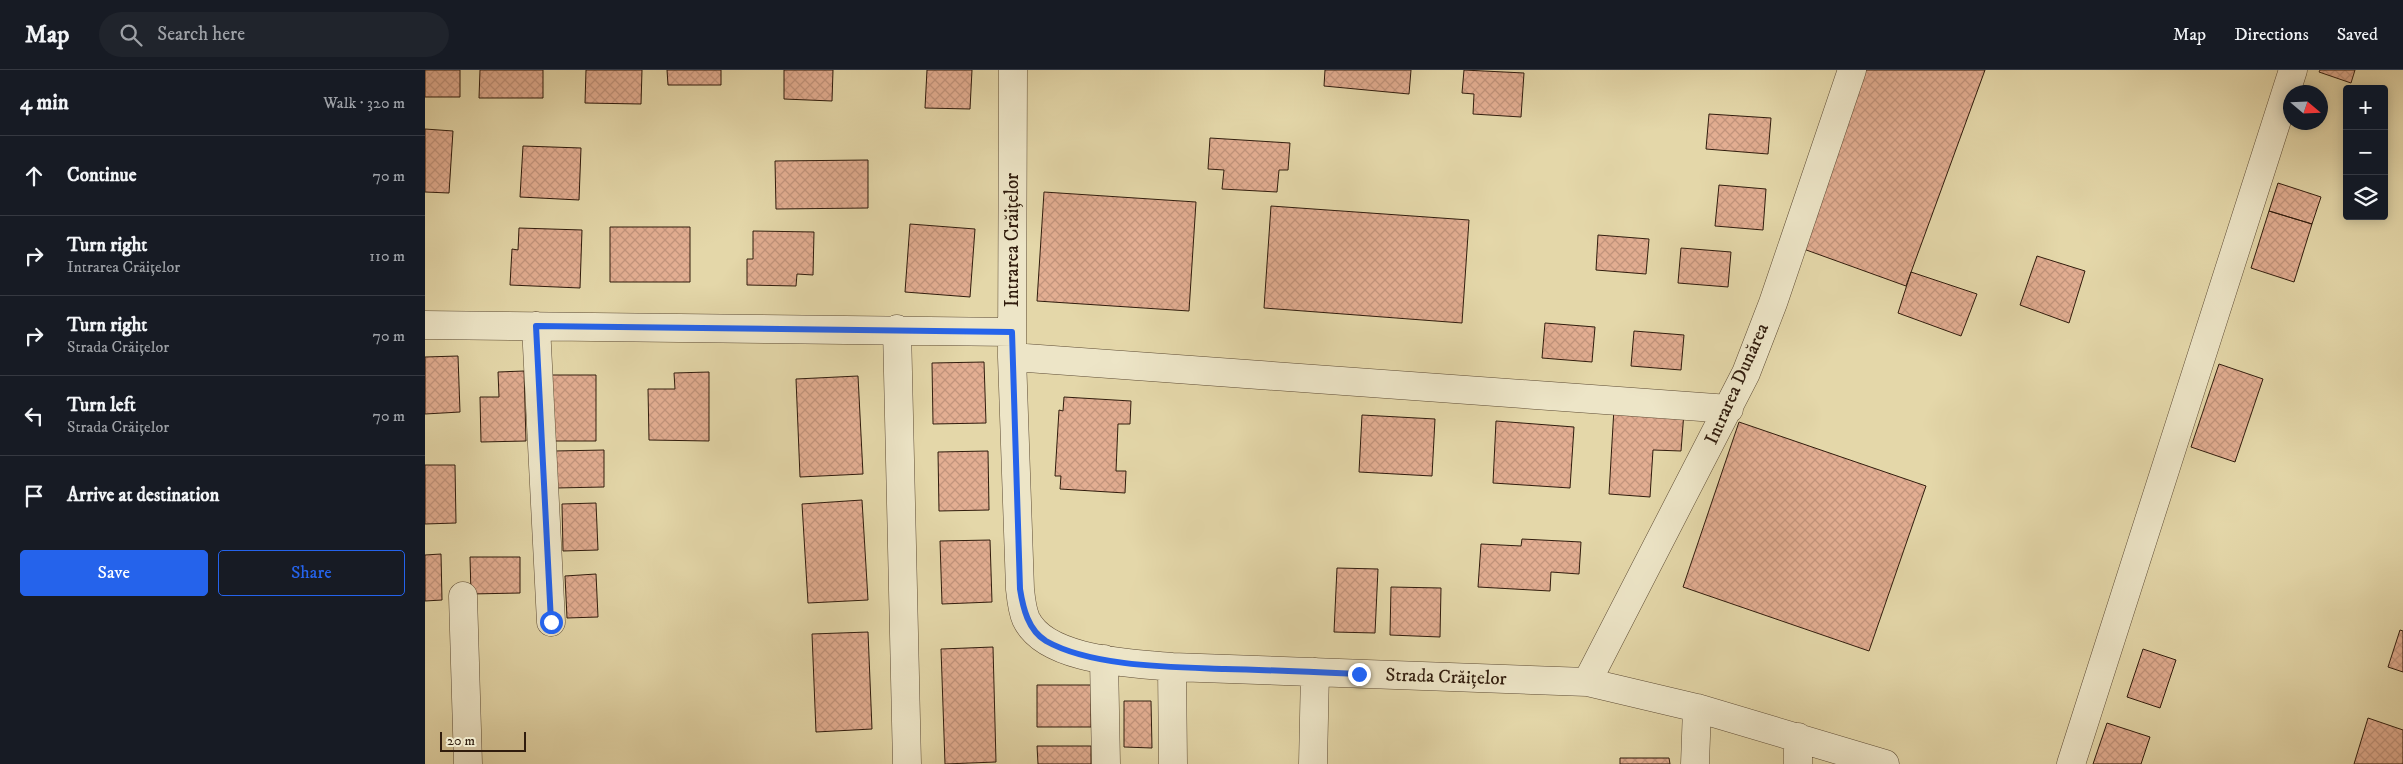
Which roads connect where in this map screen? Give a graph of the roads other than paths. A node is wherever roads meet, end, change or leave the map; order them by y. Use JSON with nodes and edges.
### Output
{"nodes":[{"id":1,"x":1013,"y":70,"type":"edge"},
{"id":2,"x":1852,"y":70,"type":"edge"},
{"id":3,"x":2293,"y":70,"type":"edge"},
{"id":4,"x":425,"y":325,"type":"edge"},
{"id":5,"x":536,"y":326,"type":"junction"},
{"id":6,"x":897,"y":329,"type":"junction"},
{"id":7,"x":1012,"y":345,"type":"junction"},
{"id":8,"x":1729,"y":409,"type":"junction"},
{"id":9,"x":463,"y":596,"type":"dead end"},
{"id":10,"x":551,"y":622,"type":"dead end"},
{"id":11,"x":1104,"y":659,"type":"junction"},
{"id":12,"x":1172,"y":667,"type":"junction"},
{"id":13,"x":1315,"y":672,"type":"junction"},
{"id":14,"x":1587,"y":682,"type":"junction"},
{"id":15,"x":1697,"y":708,"type":"junction"},
{"id":16,"x":1798,"y":737,"type":"junction"},
{"id":17,"x":468,"y":764,"type":"edge"},
{"id":18,"x":907,"y":764,"type":"edge"},
{"id":19,"x":1106,"y":764,"type":"edge"},
{"id":20,"x":1173,"y":764,"type":"edge"},
{"id":21,"x":1313,"y":764,"type":"edge"},
{"id":22,"x":1695,"y":764,"type":"edge"},
{"id":23,"x":1798,"y":764,"type":"edge"},
{"id":24,"x":1885,"y":764,"type":"edge"},
{"id":25,"x":2071,"y":764,"type":"edge"}],
"edges":[{"from":1,"to":7,"type":"street","name":"Intrarea Crăițelor"},
{"from":2,"to":8,"type":"street","name":"Intrarea Dunărea"},
{"from":3,"to":25,"type":"street"},
{"from":4,"to":5,"type":"street","name":"Intrarea Crăițelor"},
{"from":5,"to":6,"type":"street","name":"Intrarea Crăițelor"},
{"from":5,"to":10,"type":"street"},
{"from":6,"to":7,"type":"street","name":"Intrarea Crăițelor"},
{"from":6,"to":18,"type":"street"},
{"from":7,"to":8,"type":"street"},
{"from":7,"to":11,"type":"street","name":"Strada Crăițelor"},
{"from":8,"to":14,"type":"street","name":"Intrarea Dunărea"},
{"from":9,"to":17,"type":"street"},
{"from":11,"to":12,"type":"street","name":"Strada Crăițelor"},
{"from":11,"to":19,"type":"street"},
{"from":12,"to":13,"type":"street","name":"Strada Crăițelor"},
{"from":12,"to":20,"type":"street"},
{"from":13,"to":14,"type":"street","name":"Strada Crăițelor"},
{"from":13,"to":21,"type":"street"},
{"from":14,"to":15,"type":"street","name":"Strada Crăițelor"},
{"from":15,"to":16,"type":"street","name":"Strada Crăițelor"},
{"from":15,"to":22,"type":"street"},
{"from":16,"to":23,"type":"street"},
{"from":16,"to":24,"type":"street","name":"Strada Crăițelor"}]}
